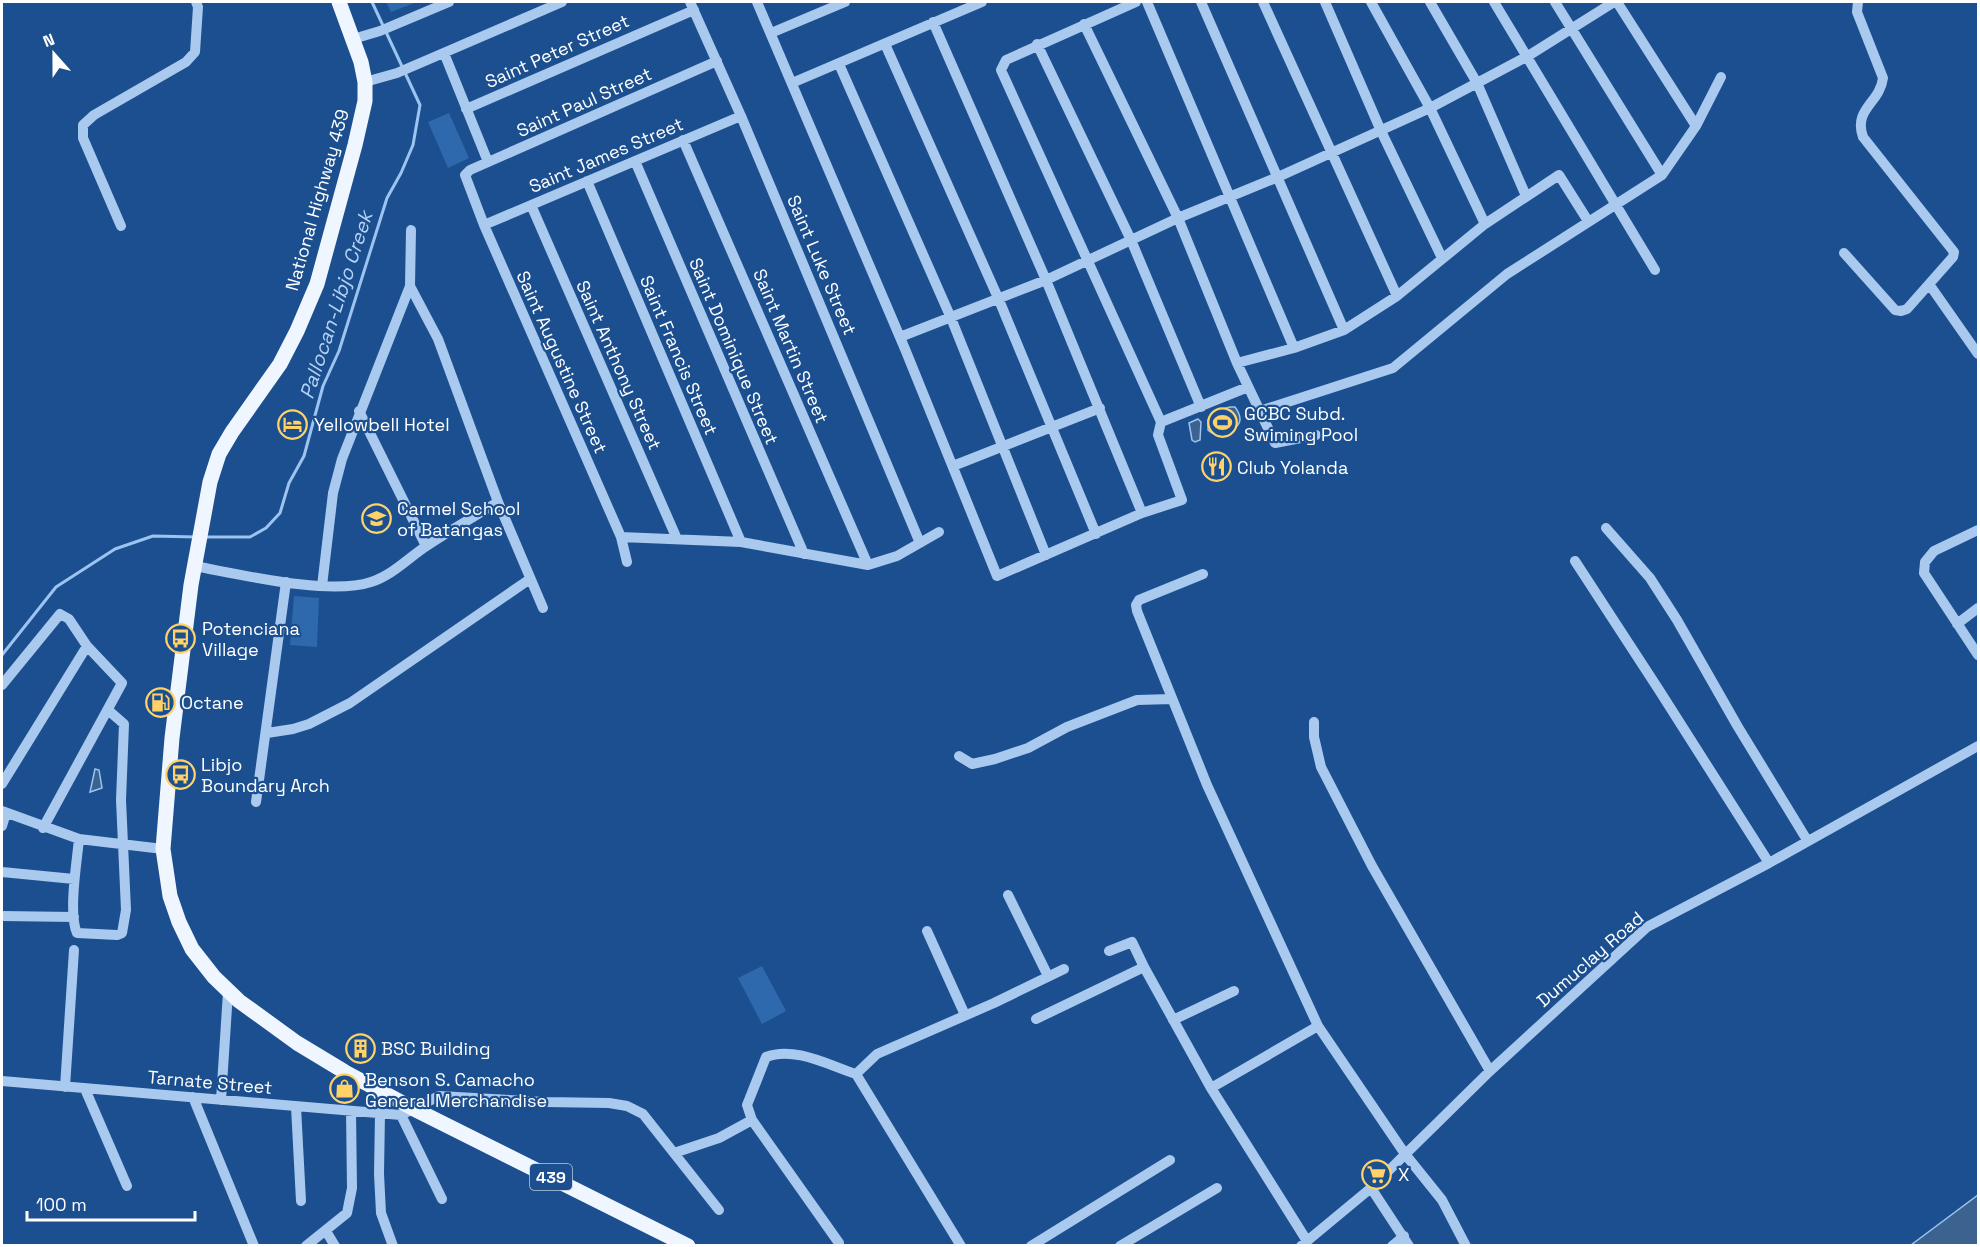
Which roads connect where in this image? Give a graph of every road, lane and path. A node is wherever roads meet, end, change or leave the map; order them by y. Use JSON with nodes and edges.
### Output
{"nodes":[{"id":1,"x":196,"y":2,"type":"edge"},
{"id":2,"x":339,"y":2,"type":"edge"},
{"id":3,"x":449,"y":2,"type":"edge"},
{"id":4,"x":562,"y":2,"type":"edge"},
{"id":5,"x":757,"y":2,"type":"edge"},
{"id":6,"x":845,"y":2,"type":"edge"},
{"id":7,"x":982,"y":2,"type":"edge"},
{"id":8,"x":1136,"y":2,"type":"edge"},
{"id":9,"x":1147,"y":2,"type":"edge"},
{"id":10,"x":1201,"y":2,"type":"edge"},
{"id":11,"x":1263,"y":2,"type":"edge"},
{"id":12,"x":1325,"y":2,"type":"edge"},
{"id":13,"x":1371,"y":2,"type":"edge"},
{"id":14,"x":1430,"y":2,"type":"edge"},
{"id":15,"x":1494,"y":2,"type":"edge"},
{"id":16,"x":1555,"y":2,"type":"edge"},
{"id":17,"x":1615,"y":2,"type":"edge"},
{"id":18,"x":1858,"y":2,"type":"edge"},
{"id":19,"x":692,"y":5,"type":"edge"},
{"id":20,"x":933,"y":22,"type":"junction"},
{"id":21,"x":1084,"y":24,"type":"junction"},
{"id":22,"x":1572,"y":29,"type":"junction"},
{"id":23,"x":771,"y":33,"type":"junction"},
{"id":24,"x":353,"y":39,"type":"junction"},
{"id":25,"x":885,"y":44,"type":"junction"},
{"id":26,"x":1037,"y":44,"type":"junction"},
{"id":27,"x":444,"y":53,"type":"junction"},
{"id":28,"x":1528,"y":57,"type":"junction"},
{"id":29,"x":717,"y":61,"type":"junction"},
{"id":30,"x":839,"y":64,"type":"junction"},
{"id":31,"x":1721,"y":77,"type":"dead end"},
{"id":32,"x":365,"y":82,"type":"junction"},
{"id":33,"x":792,"y":83,"type":"junction"},
{"id":34,"x":1477,"y":83,"type":"junction"},
{"id":35,"x":1430,"y":108,"type":"junction"},
{"id":36,"x":466,"y":109,"type":"junction"},
{"id":37,"x":741,"y":116,"type":"junction"},
{"id":38,"x":1696,"y":126,"type":"junction"},
{"id":39,"x":1381,"y":131,"type":"junction"},
{"id":40,"x":683,"y":140,"type":"junction"},
{"id":41,"x":1331,"y":153,"type":"junction"},
{"id":42,"x":634,"y":161,"type":"junction"},
{"id":43,"x":488,"y":162,"type":"junction"},
{"id":44,"x":465,"y":175,"type":"joint"},
{"id":45,"x":1662,"y":175,"type":"junction"},
{"id":46,"x":1278,"y":177,"type":"junction"},
{"id":47,"x":587,"y":181,"type":"junction"},
{"id":48,"x":1229,"y":196,"type":"junction"},
{"id":49,"x":1526,"y":196,"type":"junction"},
{"id":50,"x":1616,"y":203,"type":"junction"},
{"id":51,"x":531,"y":205,"type":"junction"},
{"id":52,"x":1178,"y":218,"type":"junction"},
{"id":53,"x":1588,"y":221,"type":"junction"},
{"id":54,"x":484,"y":225,"type":"junction"},
{"id":55,"x":1485,"y":225,"type":"junction"},
{"id":56,"x":121,"y":226,"type":"dead end"},
{"id":57,"x":411,"y":230,"type":"dead end"},
{"id":58,"x":1131,"y":240,"type":"junction"},
{"id":59,"x":1844,"y":253,"type":"dead end"},
{"id":60,"x":1442,"y":258,"type":"junction"},
{"id":61,"x":1088,"y":260,"type":"junction"},
{"id":62,"x":1654,"y":270,"type":"dead end"},
{"id":63,"x":1046,"y":280,"type":"junction"},
{"id":64,"x":1929,"y":284,"type":"junction"},
{"id":65,"x":410,"y":286,"type":"junction"},
{"id":66,"x":1397,"y":296,"type":"junction"},
{"id":67,"x":999,"y":300,"type":"junction"},
{"id":68,"x":951,"y":318,"type":"junction"},
{"id":69,"x":1344,"y":330,"type":"junction"},
{"id":70,"x":900,"y":337,"type":"junction"},
{"id":71,"x":1294,"y":348,"type":"junction"},
{"id":72,"x":1978,"y":354,"type":"edge"},
{"id":73,"x":1237,"y":363,"type":"junction"},
{"id":74,"x":1248,"y":387,"type":"junction"},
{"id":75,"x":1201,"y":407,"type":"junction"},
{"id":76,"x":1100,"y":408,"type":"junction"},
{"id":77,"x":360,"y":411,"type":"junction"},
{"id":78,"x":1260,"y":411,"type":"junction"},
{"id":79,"x":1161,"y":422,"type":"junction"},
{"id":80,"x":1052,"y":428,"type":"junction"},
{"id":81,"x":1316,"y":435,"type":"dead end"},
{"id":82,"x":1003,"y":447,"type":"junction"},
{"id":83,"x":952,"y":466,"type":"junction"},
{"id":84,"x":498,"y":502,"type":"junction"},
{"id":85,"x":1142,"y":513,"type":"junction"},
{"id":86,"x":1606,"y":528,"type":"dead end"},
{"id":87,"x":1978,"y":530,"type":"edge"},
{"id":88,"x":939,"y":532,"type":"dead end"},
{"id":89,"x":1096,"y":534,"type":"junction"},
{"id":90,"x":621,"y":537,"type":"junction"},
{"id":91,"x":677,"y":539,"type":"junction"},
{"id":92,"x":741,"y":542,"type":"junction"},
{"id":93,"x":920,"y":543,"type":"junction"},
{"id":94,"x":426,"y":546,"type":"junction"},
{"id":95,"x":804,"y":554,"type":"junction"},
{"id":96,"x":1046,"y":555,"type":"junction"},
{"id":97,"x":195,"y":560,"type":"junction"},
{"id":98,"x":1575,"y":561,"type":"dead end"},
{"id":99,"x":627,"y":562,"type":"dead end"},
{"id":100,"x":868,"y":565,"type":"junction"},
{"id":101,"x":1203,"y":574,"type":"dead end"},
{"id":102,"x":530,"y":579,"type":"junction"},
{"id":103,"x":286,"y":582,"type":"junction"},
{"id":104,"x":322,"y":586,"type":"junction"},
{"id":105,"x":543,"y":608,"type":"dead end"},
{"id":106,"x":1978,"y":608,"type":"edge"},
{"id":107,"x":1957,"y":624,"type":"junction"},
{"id":108,"x":87,"y":646,"type":"junction"},
{"id":109,"x":1978,"y":655,"type":"edge"},
{"id":110,"x":2,"y":685,"type":"edge"},
{"id":111,"x":1172,"y":699,"type":"junction"},
{"id":112,"x":108,"y":710,"type":"junction"},
{"id":113,"x":1314,"y":722,"type":"dead end"},
{"id":114,"x":267,"y":733,"type":"junction"},
{"id":115,"x":1978,"y":746,"type":"edge"},
{"id":116,"x":959,"y":756,"type":"dead end"},
{"id":117,"x":2,"y":784,"type":"edge"},
{"id":118,"x":256,"y":802,"type":"dead end"},
{"id":119,"x":4,"y":812,"type":"edge"},
{"id":120,"x":2,"y":826,"type":"edge"},
{"id":121,"x":43,"y":828,"type":"junction"},
{"id":122,"x":79,"y":839,"type":"junction"},
{"id":123,"x":1807,"y":840,"type":"junction"},
{"id":124,"x":124,"y":846,"type":"junction"},
{"id":125,"x":163,"y":849,"type":"junction"},
{"id":126,"x":1769,"y":863,"type":"junction"},
{"id":127,"x":2,"y":872,"type":"edge"},
{"id":128,"x":74,"y":879,"type":"junction"},
{"id":129,"x":1008,"y":895,"type":"dead end"},
{"id":130,"x":2,"y":916,"type":"edge"},
{"id":131,"x":74,"y":917,"type":"junction"},
{"id":132,"x":927,"y":931,"type":"dead end"},
{"id":133,"x":74,"y":950,"type":"dead end"},
{"id":134,"x":1109,"y":951,"type":"dead end"},
{"id":135,"x":1144,"y":967,"type":"junction"},
{"id":136,"x":1064,"y":969,"type":"dead end"},
{"id":137,"x":1048,"y":976,"type":"junction"},
{"id":138,"x":1234,"y":991,"type":"dead end"},
{"id":139,"x":228,"y":992,"type":"junction"},
{"id":140,"x":965,"y":1015,"type":"junction"},
{"id":141,"x":1036,"y":1019,"type":"dead end"},
{"id":142,"x":1173,"y":1020,"type":"junction"},
{"id":143,"x":1318,"y":1026,"type":"junction"},
{"id":144,"x":1490,"y":1071,"type":"junction"},
{"id":145,"x":856,"y":1074,"type":"junction"},
{"id":146,"x":2,"y":1081,"type":"edge"},
{"id":147,"x":64,"y":1087,"type":"junction"},
{"id":148,"x":1211,"y":1088,"type":"junction"},
{"id":149,"x":85,"y":1089,"type":"junction"},
{"id":150,"x":193,"y":1097,"type":"junction"},
{"id":151,"x":222,"y":1100,"type":"junction"},
{"id":152,"x":296,"y":1107,"type":"junction"},
{"id":153,"x":351,"y":1111,"type":"junction"},
{"id":154,"x":408,"y":1112,"type":"junction"},
{"id":155,"x":380,"y":1113,"type":"junction"},
{"id":156,"x":752,"y":1119,"type":"junction"},
{"id":157,"x":674,"y":1153,"type":"junction"},
{"id":158,"x":1405,"y":1154,"type":"junction"},
{"id":159,"x":1170,"y":1160,"type":"dead end"},
{"id":160,"x":127,"y":1186,"type":"dead end"},
{"id":161,"x":1217,"y":1188,"type":"dead end"},
{"id":162,"x":1371,"y":1188,"type":"junction"},
{"id":163,"x":442,"y":1199,"type":"dead end"},
{"id":164,"x":301,"y":1201,"type":"dead end"},
{"id":165,"x":719,"y":1210,"type":"dead end"},
{"id":166,"x":326,"y":1231,"type":"junction"},
{"id":167,"x":1407,"y":1240,"type":"edge"},
{"id":168,"x":838,"y":1243,"type":"dead end"},
{"id":169,"x":1304,"y":1243,"type":"edge"},
{"id":170,"x":254,"y":1245,"type":"edge"},
{"id":171,"x":306,"y":1245,"type":"edge"},
{"id":172,"x":335,"y":1245,"type":"edge"},
{"id":173,"x":393,"y":1245,"type":"edge"},
{"id":174,"x":688,"y":1245,"type":"edge"},
{"id":175,"x":961,"y":1245,"type":"edge"},
{"id":176,"x":1031,"y":1245,"type":"edge"},
{"id":177,"x":1120,"y":1245,"type":"edge"},
{"id":178,"x":1392,"y":1245,"type":"edge"},
{"id":179,"x":1466,"y":1245,"type":"edge"}],
"edges":[{"from":1,"to":56,"type":"street"},
{"from":2,"to":24,"type":"main road","name":"National Highway 439","number":"439"},
{"from":3,"to":24,"type":"street"},
{"from":4,"to":27,"type":"street"},
{"from":5,"to":23,"type":"street"},
{"from":6,"to":23,"type":"street"},
{"from":7,"to":20,"type":"street"},
{"from":8,"to":21,"type":"street"},
{"from":9,"to":48,"type":"street"},
{"from":10,"to":46,"type":"street"},
{"from":11,"to":41,"type":"street"},
{"from":12,"to":39,"type":"street"},
{"from":13,"to":35,"type":"street"},
{"from":14,"to":34,"type":"street"},
{"from":15,"to":28,"type":"street"},
{"from":16,"to":22,"type":"street"},
{"from":17,"to":22,"type":"street"},
{"from":17,"to":38,"type":"street"},
{"from":18,"to":64,"type":"street"},
{"from":19,"to":29,"type":"street","name":"Saint Luke Street"},
{"from":19,"to":36,"type":"street","name":"Saint Peter Street"},
{"from":20,"to":25,"type":"street"},
{"from":20,"to":63,"type":"street"},
{"from":21,"to":26,"type":"street"},
{"from":21,"to":52,"type":"street"},
{"from":22,"to":28,"type":"street"},
{"from":22,"to":45,"type":"street"},
{"from":23,"to":33,"type":"street"},
{"from":24,"to":32,"type":"main road","name":"National Highway 439","number":"439"},
{"from":25,"to":30,"type":"street"},
{"from":25,"to":67,"type":"street"},
{"from":26,"to":58,"type":"street"},
{"from":26,"to":61,"type":"street"},
{"from":27,"to":32,"type":"street"},
{"from":27,"to":36,"type":"street"},
{"from":28,"to":34,"type":"street"},
{"from":28,"to":50,"type":"street"},
{"from":29,"to":37,"type":"street","name":"Saint Luke Street"},
{"from":29,"to":43,"type":"street","name":"Saint Paul Street"},
{"from":30,"to":33,"type":"street"},
{"from":30,"to":68,"type":"street"},
{"from":31,"to":38,"type":"street"},
{"from":32,"to":97,"type":"main road","name":"National Highway 439","number":"439"},
{"from":33,"to":70,"type":"street"},
{"from":34,"to":35,"type":"street"},
{"from":34,"to":49,"type":"street"},
{"from":35,"to":39,"type":"street"},
{"from":35,"to":55,"type":"street"},
{"from":36,"to":43,"type":"street"},
{"from":37,"to":40,"type":"street","name":"Saint James Street"},
{"from":37,"to":93,"type":"street","name":"Saint Luke Street"},
{"from":38,"to":45,"type":"street"},
{"from":39,"to":41,"type":"street"},
{"from":39,"to":60,"type":"street"},
{"from":40,"to":42,"type":"street","name":"Saint James Street"},
{"from":40,"to":100,"type":"street","name":"Saint Martin Street"},
{"from":41,"to":46,"type":"street"},
{"from":41,"to":66,"type":"street"},
{"from":42,"to":47,"type":"street","name":"Saint James Street"},
{"from":42,"to":95,"type":"street","name":"Saint Dominique Street"},
{"from":43,"to":44,"type":"street","name":"Saint Paul Street"},
{"from":44,"to":54,"type":"street","name":"Saint Augustine Street"},
{"from":45,"to":50,"type":"street"},
{"from":46,"to":48,"type":"street"},
{"from":46,"to":69,"type":"street"},
{"from":47,"to":51,"type":"street","name":"Saint James Street"},
{"from":47,"to":92,"type":"street","name":"Saint Francis Street"},
{"from":48,"to":52,"type":"street"},
{"from":48,"to":71,"type":"street"},
{"from":49,"to":53,"type":"street"},
{"from":49,"to":55,"type":"street"},
{"from":50,"to":53,"type":"street"},
{"from":50,"to":62,"type":"street"},
{"from":51,"to":54,"type":"street","name":"Saint James Street"},
{"from":51,"to":91,"type":"street","name":"Saint Anthony Street"},
{"from":52,"to":58,"type":"street"},
{"from":52,"to":73,"type":"street"},
{"from":53,"to":78,"type":"street"},
{"from":54,"to":90,"type":"street","name":"Saint Augustine Street"},
{"from":55,"to":60,"type":"street"},
{"from":57,"to":65,"type":"street"},
{"from":58,"to":61,"type":"street"},
{"from":58,"to":75,"type":"street"},
{"from":59,"to":64,"type":"street"},
{"from":60,"to":66,"type":"street"},
{"from":61,"to":63,"type":"street"},
{"from":61,"to":79,"type":"street"},
{"from":63,"to":67,"type":"street"},
{"from":63,"to":76,"type":"street"},
{"from":64,"to":72,"type":"street"},
{"from":65,"to":77,"type":"street"},
{"from":65,"to":84,"type":"street"},
{"from":66,"to":69,"type":"street"},
{"from":67,"to":68,"type":"street"},
{"from":67,"to":80,"type":"street"},
{"from":68,"to":70,"type":"street"},
{"from":68,"to":82,"type":"street"},
{"from":69,"to":71,"type":"street"},
{"from":70,"to":83,"type":"street"},
{"from":71,"to":73,"type":"street"},
{"from":73,"to":74,"type":"street"},
{"from":74,"to":75,"type":"street"},
{"from":74,"to":78,"type":"street"},
{"from":75,"to":79,"type":"street"},
{"from":76,"to":80,"type":"street"},
{"from":76,"to":85,"type":"street"},
{"from":77,"to":94,"type":"street"},
{"from":77,"to":104,"type":"street"},
{"from":78,"to":81,"type":"street"},
{"from":79,"to":85,"type":"street"},
{"from":80,"to":82,"type":"street"},
{"from":80,"to":89,"type":"street"},
{"from":82,"to":83,"type":"street"},
{"from":82,"to":96,"type":"street"},
{"from":83,"to":96,"type":"street"},
{"from":84,"to":94,"type":"street"},
{"from":84,"to":102,"type":"street"},
{"from":85,"to":89,"type":"street"},
{"from":86,"to":123,"type":"street"},
{"from":87,"to":107,"type":"street"},
{"from":88,"to":93,"type":"street"},
{"from":89,"to":96,"type":"street"},
{"from":90,"to":91,"type":"street"},
{"from":90,"to":99,"type":"street","name":"Saint Augustine Street"},
{"from":91,"to":92,"type":"street"},
{"from":92,"to":95,"type":"street"},
{"from":93,"to":100,"type":"street"},
{"from":94,"to":104,"type":"street"},
{"from":95,"to":100,"type":"street"},
{"from":97,"to":103,"type":"street"},
{"from":97,"to":125,"type":"main road","name":"National Highway 439","number":"439"},
{"from":98,"to":126,"type":"street"},
{"from":101,"to":111,"type":"street"},
{"from":102,"to":105,"type":"street"},
{"from":102,"to":114,"type":"street"},
{"from":103,"to":104,"type":"street"},
{"from":103,"to":114,"type":"street"},
{"from":106,"to":107,"type":"street"},
{"from":107,"to":109,"type":"street"},
{"from":108,"to":110,"type":"street"},
{"from":108,"to":112,"type":"street"},
{"from":108,"to":117,"type":"street"},
{"from":111,"to":116,"type":"street"},
{"from":111,"to":143,"type":"street"},
{"from":112,"to":121,"type":"street"},
{"from":112,"to":124,"type":"street"},
{"from":113,"to":144,"type":"street"},
{"from":114,"to":118,"type":"street"},
{"from":115,"to":123,"type":"street","name":"Dumuclay Road"},
{"from":119,"to":120,"type":"street"},
{"from":119,"to":121,"type":"street"},
{"from":121,"to":122,"type":"street"},
{"from":122,"to":124,"type":"street"},
{"from":122,"to":128,"type":"street"},
{"from":123,"to":126,"type":"street","name":"Dumuclay Road"},
{"from":124,"to":125,"type":"street"},
{"from":124,"to":131,"type":"street"},
{"from":125,"to":139,"type":"main road","name":"National Highway 439","number":"439"},
{"from":126,"to":144,"type":"street","name":"Dumuclay Road"},
{"from":127,"to":128,"type":"street"},
{"from":128,"to":131,"type":"street"},
{"from":129,"to":137,"type":"street"},
{"from":130,"to":131,"type":"street"},
{"from":132,"to":140,"type":"street"},
{"from":133,"to":147,"type":"street"},
{"from":134,"to":135,"type":"street"},
{"from":135,"to":141,"type":"street"},
{"from":135,"to":142,"type":"street"},
{"from":136,"to":137,"type":"street"},
{"from":137,"to":140,"type":"street"},
{"from":138,"to":142,"type":"street"},
{"from":139,"to":151,"type":"street"},
{"from":139,"to":154,"type":"main road","name":"National Highway 439","number":"439"},
{"from":140,"to":145,"type":"street"},
{"from":142,"to":148,"type":"street"},
{"from":143,"to":148,"type":"street"},
{"from":143,"to":158,"type":"street"},
{"from":144,"to":158,"type":"street","name":"Dumuclay Road"},
{"from":145,"to":156,"type":"street"},
{"from":145,"to":175,"type":"street"},
{"from":146,"to":147,"type":"street","name":"Tarnate Street"},
{"from":147,"to":149,"type":"street","name":"Tarnate Street"},
{"from":148,"to":169,"type":"street"},
{"from":149,"to":150,"type":"street","name":"Tarnate Street"},
{"from":149,"to":160,"type":"street"},
{"from":150,"to":151,"type":"street","name":"Tarnate Street"},
{"from":150,"to":170,"type":"street"},
{"from":151,"to":152,"type":"street","name":"Tarnate Street"},
{"from":152,"to":153,"type":"street","name":"Tarnate Street"},
{"from":152,"to":164,"type":"street"},
{"from":153,"to":155,"type":"street","name":"Tarnate Street"},
{"from":153,"to":166,"type":"street"},
{"from":154,"to":155,"type":"street","name":"Tarnate Street"},
{"from":154,"to":157,"type":"street"},
{"from":154,"to":163,"type":"street"},
{"from":154,"to":174,"type":"main road","name":"National Highway 439","number":"439"},
{"from":155,"to":173,"type":"street"},
{"from":156,"to":157,"type":"street"},
{"from":156,"to":168,"type":"street"},
{"from":157,"to":165,"type":"street"},
{"from":158,"to":162,"type":"street","name":"Dumuclay Road"},
{"from":158,"to":179,"type":"street"},
{"from":159,"to":176,"type":"street"},
{"from":161,"to":177,"type":"street"},
{"from":162,"to":167,"type":"street"},
{"from":162,"to":169,"type":"street","name":"Dumuclay Road"},
{"from":166,"to":171,"type":"street"},
{"from":166,"to":172,"type":"street"},
{"from":167,"to":178,"type":"street"}]}
